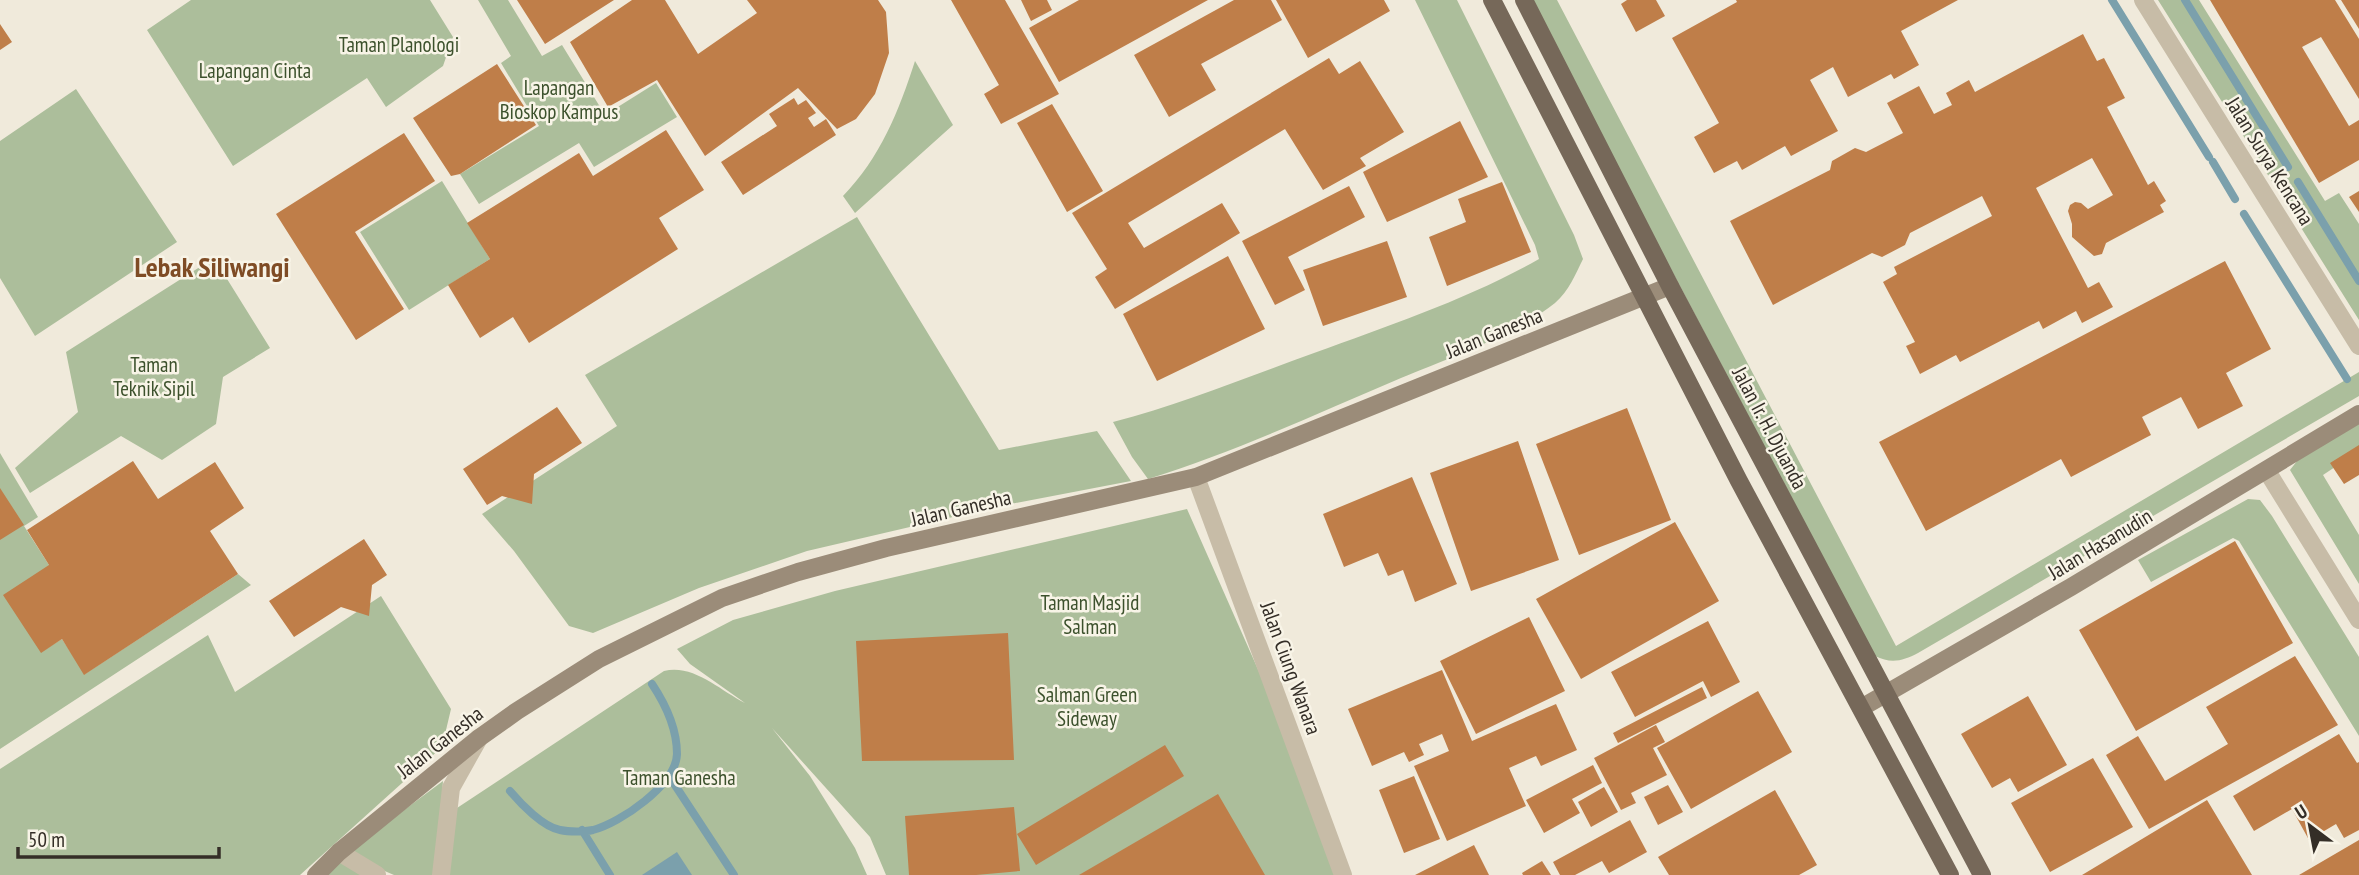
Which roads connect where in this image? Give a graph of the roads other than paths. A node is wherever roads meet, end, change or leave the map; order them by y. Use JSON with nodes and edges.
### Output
{"nodes":[{"id":1,"x":1492,"y":0,"type":"edge"},
{"id":2,"x":1524,"y":0,"type":"edge"},
{"id":3,"x":2143,"y":0,"type":"edge"},
{"id":4,"x":1670,"y":286,"type":"junction"},
{"id":5,"x":1645,"y":297,"type":"junction"},
{"id":6,"x":2359,"y":346,"type":"edge"},
{"id":7,"x":2359,"y":414,"type":"edge"},
{"id":8,"x":2267,"y":471,"type":"junction"},
{"id":9,"x":1196,"y":477,"type":"junction"},
{"id":10,"x":2359,"y":620,"type":"edge"},
{"id":11,"x":1886,"y":694,"type":"junction"},
{"id":12,"x":1861,"y":708,"type":"junction"},
{"id":13,"x":479,"y":738,"type":"junction"},
{"id":14,"x":339,"y":852,"type":"junction"},
{"id":15,"x":316,"y":875,"type":"edge"},
{"id":16,"x":377,"y":875,"type":"edge"},
{"id":17,"x":441,"y":875,"type":"edge"},
{"id":18,"x":1343,"y":875,"type":"edge"},
{"id":19,"x":1950,"y":875,"type":"edge"},
{"id":20,"x":1982,"y":875,"type":"edge"}],
"edges":[{"from":1,"to":5,"type":"main road"},
{"from":2,"to":4,"type":"main road","name":"Jalan Ir. H. Djuanda"},
{"from":3,"to":6,"type":"street","name":"Jalan Surya Kencana"},
{"from":4,"to":5,"type":"street","name":"Jalan Ganesha"},
{"from":4,"to":11,"type":"main road","name":"Jalan Ir. H. Djuanda"},
{"from":5,"to":9,"type":"street","name":"Jalan Ganesha"},
{"from":5,"to":12,"type":"main road"},
{"from":7,"to":8,"type":"street","name":"Jalan Hasanudin"},
{"from":8,"to":10,"type":"street"},
{"from":8,"to":11,"type":"street","name":"Jalan Hasanudin"},
{"from":9,"to":13,"type":"street","name":"Jalan Ganesha"},
{"from":9,"to":18,"type":"street","name":"Jalan Ciung Wanara"},
{"from":11,"to":12,"type":"street","name":"Jalan Hasanudin"},
{"from":11,"to":20,"type":"main road","name":"Jalan Ir. H. Djuanda"},
{"from":12,"to":19,"type":"main road"},
{"from":13,"to":14,"type":"street","name":"Jalan Ganesha"},
{"from":13,"to":17,"type":"street"},
{"from":14,"to":15,"type":"street","name":"Jalan Ganesha"},
{"from":14,"to":16,"type":"street"}]}
